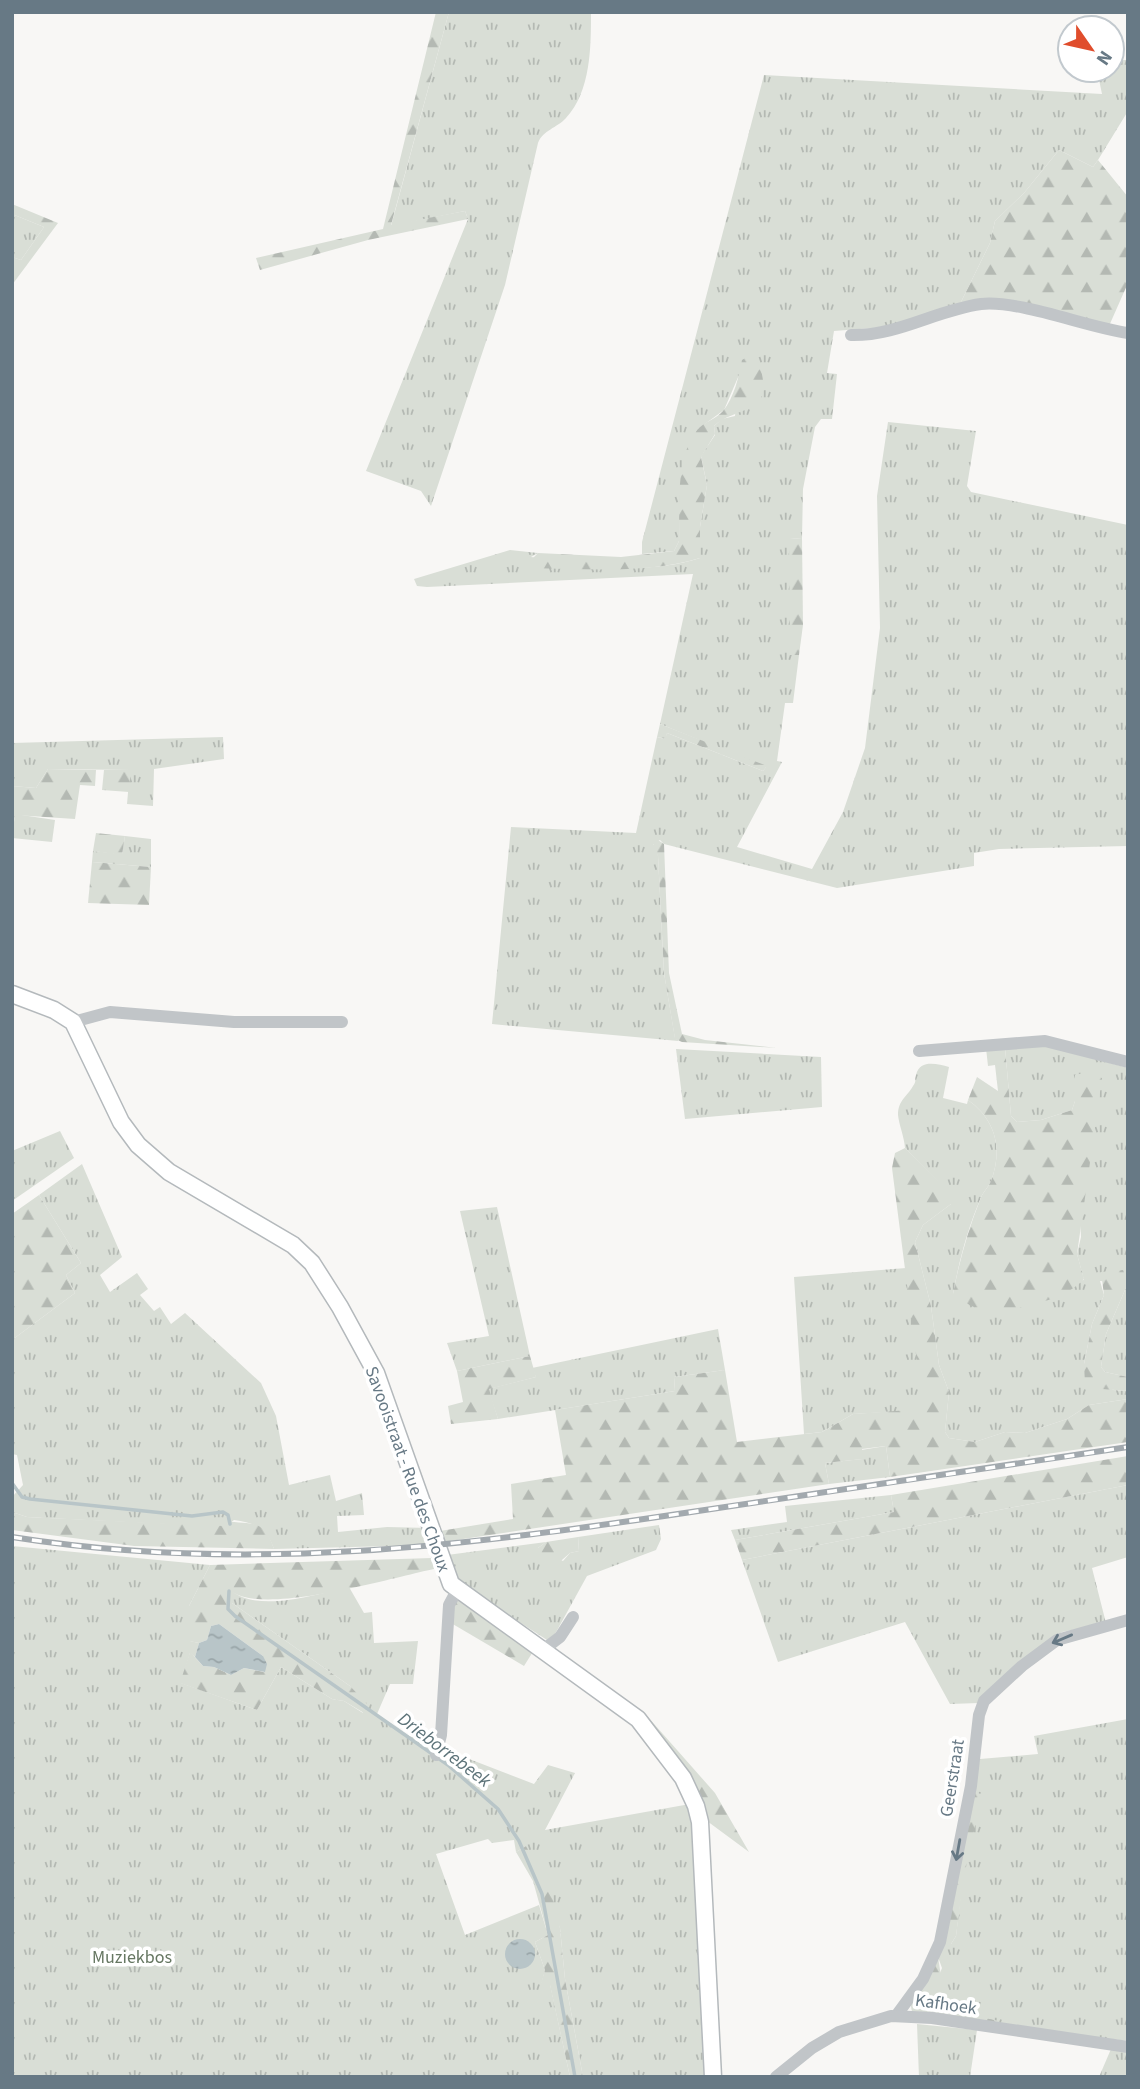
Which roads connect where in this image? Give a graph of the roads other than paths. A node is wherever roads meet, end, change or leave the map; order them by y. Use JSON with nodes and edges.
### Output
{"nodes":[{"id":1,"x":1128,"y":334,"type":"edge"},
{"id":2,"x":851,"y":335,"type":"dead end"},
{"id":3,"x":12,"y":994,"type":"edge"},
{"id":4,"x":73,"y":1022,"type":"junction"},
{"id":5,"x":342,"y":1022,"type":"dead end"},
{"id":6,"x":919,"y":1051,"type":"dead end"},
{"id":7,"x":1128,"y":1062,"type":"edge"},
{"id":8,"x":457,"y":1590,"type":"junction"},
{"id":9,"x":573,"y":1617,"type":"dead end"},
{"id":10,"x":1128,"y":1620,"type":"edge"},
{"id":11,"x":543,"y":1650,"type":"junction"},
{"id":12,"x":436,"y":1755,"type":"dead end"},
{"id":13,"x":897,"y":2016,"type":"junction"},
{"id":14,"x":1128,"y":2047,"type":"edge"},
{"id":15,"x":713,"y":2077,"type":"edge"},
{"id":16,"x":776,"y":2077,"type":"edge"}],
"edges":[{"from":1,"to":2,"type":"street"},
{"from":3,"to":4,"type":"main road"},
{"from":4,"to":5,"type":"street"},
{"from":4,"to":8,"type":"main road","name":"Savooistraat - Rue des Choux"},
{"from":6,"to":7,"type":"street"},
{"from":8,"to":11,"type":"main road","name":"Savooistraat - Rue des Choux"},
{"from":8,"to":12,"type":"street"},
{"from":9,"to":11,"type":"street"},
{"from":10,"to":13,"type":"street","name":"Geerstraat","one_way":true},
{"from":11,"to":15,"type":"main road","name":"Savooistraat - Rue des Choux"},
{"from":13,"to":14,"type":"street","name":"Kafhoek"},
{"from":13,"to":16,"type":"street","name":"Kafhoek"}]}
